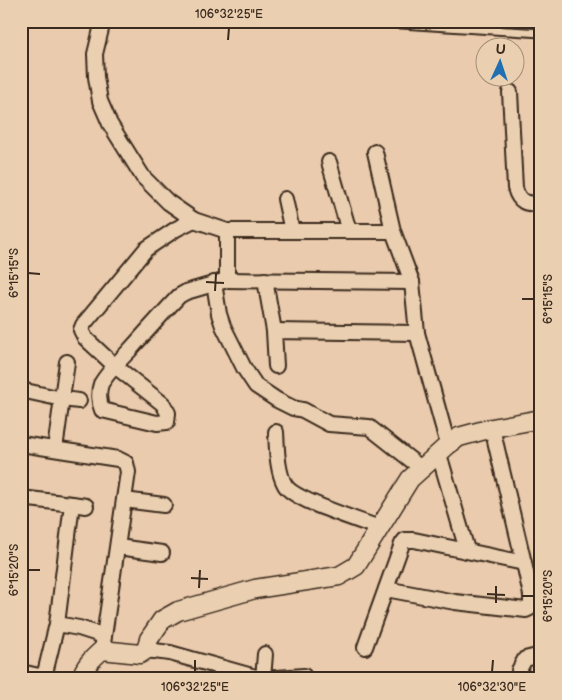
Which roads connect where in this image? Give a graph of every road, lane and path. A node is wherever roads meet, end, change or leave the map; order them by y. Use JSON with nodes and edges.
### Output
{"nodes":[{"id":1,"x":103,"y":21,"type":"edge"},
{"id":2,"x":355,"y":21,"type":"edge"},
{"id":3,"x":541,"y":33,"type":"edge"},
{"id":4,"x":510,"y":92,"type":"dead end"},
{"id":5,"x":375,"y":152,"type":"dead end"},
{"id":6,"x":329,"y":162,"type":"dead end"},
{"id":7,"x":285,"y":199,"type":"dead end"},
{"id":8,"x":541,"y":204,"type":"edge"},
{"id":9,"x":194,"y":220,"type":"junction"},
{"id":10,"x":292,"y":231,"type":"junction"},
{"id":11,"x":349,"y":231,"type":"junction"},
{"id":12,"x":393,"y":231,"type":"junction"},
{"id":13,"x":227,"y":232,"type":"junction"},
{"id":14,"x":265,"y":280,"type":"junction"},
{"id":15,"x":220,"y":281,"type":"junction"},
{"id":16,"x":412,"y":282,"type":"junction"},
{"id":17,"x":274,"y":330,"type":"junction"},
{"id":18,"x":417,"y":333,"type":"junction"},
{"id":19,"x":67,"y":362,"type":"dead end"},
{"id":20,"x":115,"y":366,"type":"junction"},
{"id":21,"x":276,"y":366,"type":"dead end"},
{"id":22,"x":21,"y":390,"type":"edge"},
{"id":23,"x":62,"y":399,"type":"junction"},
{"id":24,"x":79,"y":401,"type":"dead end"},
{"id":25,"x":541,"y":419,"type":"edge"},
{"id":26,"x":492,"y":428,"type":"junction"},
{"id":27,"x":276,"y":432,"type":"dead end"},
{"id":28,"x":21,"y":444,"type":"edge"},
{"id":29,"x":55,"y":449,"type":"junction"},
{"id":30,"x":443,"y":450,"type":"junction"},
{"id":31,"x":420,"y":468,"type":"junction"},
{"id":32,"x":21,"y":499,"type":"edge"},
{"id":33,"x":124,"y":500,"type":"junction"},
{"id":34,"x":72,"y":504,"type":"junction"},
{"id":35,"x":164,"y":505,"type":"dead end"},
{"id":36,"x":86,"y":506,"type":"dead end"},
{"id":37,"x":379,"y":528,"type":"junction"},
{"id":38,"x":118,"y":547,"type":"junction"},
{"id":39,"x":467,"y":550,"type":"junction"},
{"id":40,"x":162,"y":553,"type":"dead end"},
{"id":41,"x":524,"y":563,"type":"junction"},
{"id":42,"x":386,"y":589,"type":"junction"},
{"id":43,"x":536,"y":603,"type":"edge"},
{"id":44,"x":57,"y":624,"type":"junction"},
{"id":45,"x":103,"y":643,"type":"junction"},
{"id":46,"x":365,"y":647,"type":"dead end"},
{"id":47,"x":146,"y":650,"type":"junction"},
{"id":48,"x":265,"y":654,"type":"dead end"},
{"id":49,"x":541,"y":655,"type":"edge"},
{"id":50,"x":21,"y":672,"type":"edge"},
{"id":51,"x":304,"y":676,"type":"dead end"},
{"id":52,"x":81,"y":679,"type":"edge"},
{"id":53,"x":262,"y":679,"type":"edge"},
{"id":54,"x":520,"y":679,"type":"edge"}],
"edges":[{"from":1,"to":9,"type":"street"},
{"from":2,"to":3,"type":"lane"},
{"from":4,"to":8,"type":"street"},
{"from":5,"to":12,"type":"street"},
{"from":6,"to":11,"type":"street"},
{"from":7,"to":10,"type":"street"},
{"from":9,"to":13,"type":"street"},
{"from":9,"to":20,"type":"street"},
{"from":10,"to":11,"type":"street"},
{"from":10,"to":13,"type":"street"},
{"from":11,"to":12,"type":"street"},
{"from":12,"to":16,"type":"street"},
{"from":13,"to":15,"type":"street"},
{"from":14,"to":15,"type":"street"},
{"from":14,"to":16,"type":"street"},
{"from":14,"to":17,"type":"street"},
{"from":15,"to":20,"type":"street"},
{"from":15,"to":31,"type":"street"},
{"from":16,"to":18,"type":"street"},
{"from":17,"to":18,"type":"street"},
{"from":17,"to":21,"type":"street"},
{"from":18,"to":30,"type":"street"},
{"from":19,"to":23,"type":"street"},
{"from":20,"to":20,"type":"street"},
{"from":22,"to":23,"type":"street"},
{"from":23,"to":24,"type":"street"},
{"from":23,"to":29,"type":"street"},
{"from":25,"to":26,"type":"street"},
{"from":26,"to":30,"type":"street"},
{"from":26,"to":41,"type":"street"},
{"from":27,"to":37,"type":"street"},
{"from":28,"to":29,"type":"street"},
{"from":29,"to":33,"type":"street"},
{"from":30,"to":31,"type":"street"},
{"from":30,"to":39,"type":"street"},
{"from":31,"to":37,"type":"street"},
{"from":32,"to":34,"type":"street"},
{"from":33,"to":35,"type":"street"},
{"from":33,"to":38,"type":"street"},
{"from":34,"to":36,"type":"street"},
{"from":34,"to":44,"type":"street"},
{"from":37,"to":47,"type":"street"},
{"from":38,"to":40,"type":"street"},
{"from":38,"to":45,"type":"street"},
{"from":39,"to":41,"type":"street"},
{"from":39,"to":42,"type":"street"},
{"from":41,"to":43,"type":"street"},
{"from":42,"to":43,"type":"street"},
{"from":42,"to":46,"type":"street"},
{"from":44,"to":45,"type":"street"},
{"from":44,"to":50,"type":"street"},
{"from":45,"to":47,"type":"street"},
{"from":45,"to":52,"type":"street"},
{"from":47,"to":53,"type":"street"},
{"from":48,"to":53,"type":"street"},
{"from":49,"to":54,"type":"street"},
{"from":51,"to":53,"type":"street"}]}
